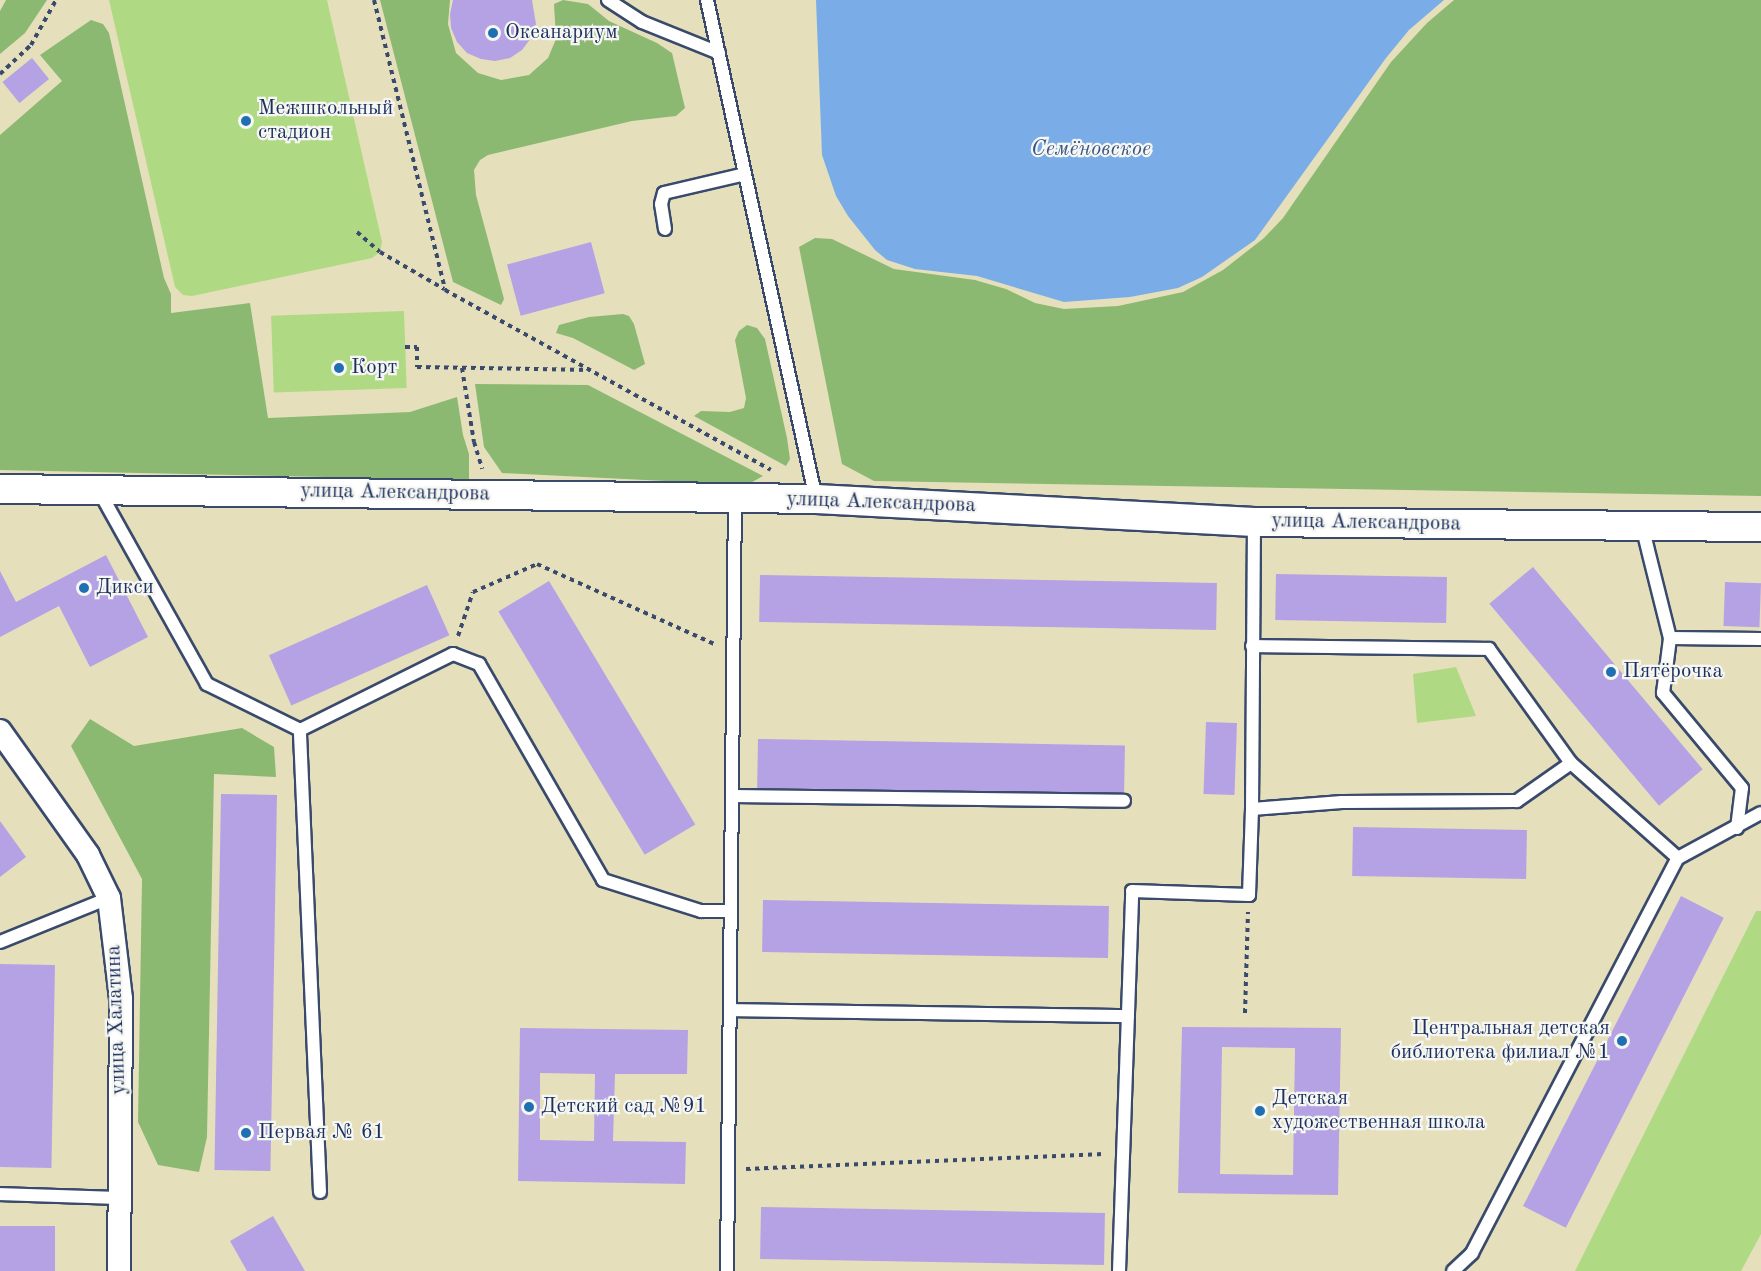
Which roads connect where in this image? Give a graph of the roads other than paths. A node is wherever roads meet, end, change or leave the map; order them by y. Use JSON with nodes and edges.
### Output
{"nodes":[{"id":1,"x":608,"y":0,"type":"edge"},
{"id":2,"x":707,"y":0,"type":"edge"},
{"id":3,"x":719,"y":53,"type":"junction"},
{"id":4,"x":746,"y":174,"type":"junction"},
{"id":5,"x":665,"y":229,"type":"dead end"},
{"id":6,"x":0,"y":489,"type":"edge"},
{"id":7,"x":99,"y":490,"type":"junction"},
{"id":8,"x":735,"y":498,"type":"junction"},
{"id":9,"x":816,"y":499,"type":"junction"},
{"id":10,"x":1254,"y":522,"type":"junction"},
{"id":11,"x":1642,"y":526,"type":"junction"},
{"id":12,"x":1761,"y":527,"type":"edge"},
{"id":13,"x":1670,"y":638,"type":"junction"},
{"id":14,"x":1761,"y":639,"type":"edge"},
{"id":15,"x":1252,"y":646,"type":"junction"},
{"id":16,"x":300,"y":730,"type":"junction"},
{"id":17,"x":0,"y":731,"type":"edge"},
{"id":18,"x":1571,"y":763,"type":"junction"},
{"id":19,"x":732,"y":796,"type":"junction"},
{"id":20,"x":1124,"y":801,"type":"dead end"},
{"id":21,"x":1252,"y":810,"type":"junction"},
{"id":22,"x":1761,"y":813,"type":"edge"},
{"id":23,"x":1737,"y":828,"type":"junction"},
{"id":24,"x":1678,"y":858,"type":"junction"},
{"id":25,"x":109,"y":898,"type":"junction"},
{"id":26,"x":731,"y":911,"type":"junction"},
{"id":27,"x":0,"y":942,"type":"edge"},
{"id":28,"x":730,"y":1010,"type":"junction"},
{"id":29,"x":1128,"y":1016,"type":"junction"},
{"id":30,"x":320,"y":1192,"type":"dead end"},
{"id":31,"x":0,"y":1194,"type":"edge"},
{"id":32,"x":120,"y":1198,"type":"junction"},
{"id":33,"x":118,"y":1271,"type":"edge"},
{"id":34,"x":726,"y":1271,"type":"edge"},
{"id":35,"x":1119,"y":1271,"type":"edge"},
{"id":36,"x":1453,"y":1271,"type":"edge"}],
"edges":[{"from":1,"to":3,"type":"lane"},
{"from":2,"to":3,"type":"lane"},
{"from":3,"to":4,"type":"lane"},
{"from":4,"to":5,"type":"lane"},
{"from":4,"to":9,"type":"lane"},
{"from":6,"to":7,"type":"street","name":"улица Александрова"},
{"from":7,"to":8,"type":"street","name":"улица Александрова"},
{"from":7,"to":16,"type":"lane"},
{"from":8,"to":9,"type":"street","name":"улица Александрова"},
{"from":8,"to":19,"type":"lane"},
{"from":9,"to":10,"type":"street","name":"улица Александрова"},
{"from":10,"to":11,"type":"street","name":"улица Александрова"},
{"from":10,"to":15,"type":"lane"},
{"from":11,"to":12,"type":"street","name":"улица Александрова"},
{"from":11,"to":13,"type":"lane"},
{"from":13,"to":14,"type":"lane"},
{"from":13,"to":23,"type":"lane"},
{"from":15,"to":18,"type":"lane"},
{"from":15,"to":21,"type":"lane"},
{"from":16,"to":26,"type":"lane"},
{"from":16,"to":30,"type":"lane"},
{"from":17,"to":25,"type":"street","name":"улица Халатина"},
{"from":18,"to":21,"type":"lane"},
{"from":18,"to":24,"type":"lane"},
{"from":19,"to":20,"type":"lane"},
{"from":19,"to":26,"type":"lane"},
{"from":21,"to":29,"type":"lane"},
{"from":22,"to":23,"type":"lane"},
{"from":23,"to":24,"type":"lane"},
{"from":24,"to":36,"type":"lane"},
{"from":25,"to":27,"type":"lane"},
{"from":25,"to":32,"type":"street","name":"улица Халатина"},
{"from":26,"to":28,"type":"lane"},
{"from":28,"to":29,"type":"lane"},
{"from":28,"to":34,"type":"lane"},
{"from":29,"to":35,"type":"lane"},
{"from":31,"to":32,"type":"lane"},
{"from":32,"to":33,"type":"street","name":"улица Халатина"}]}
